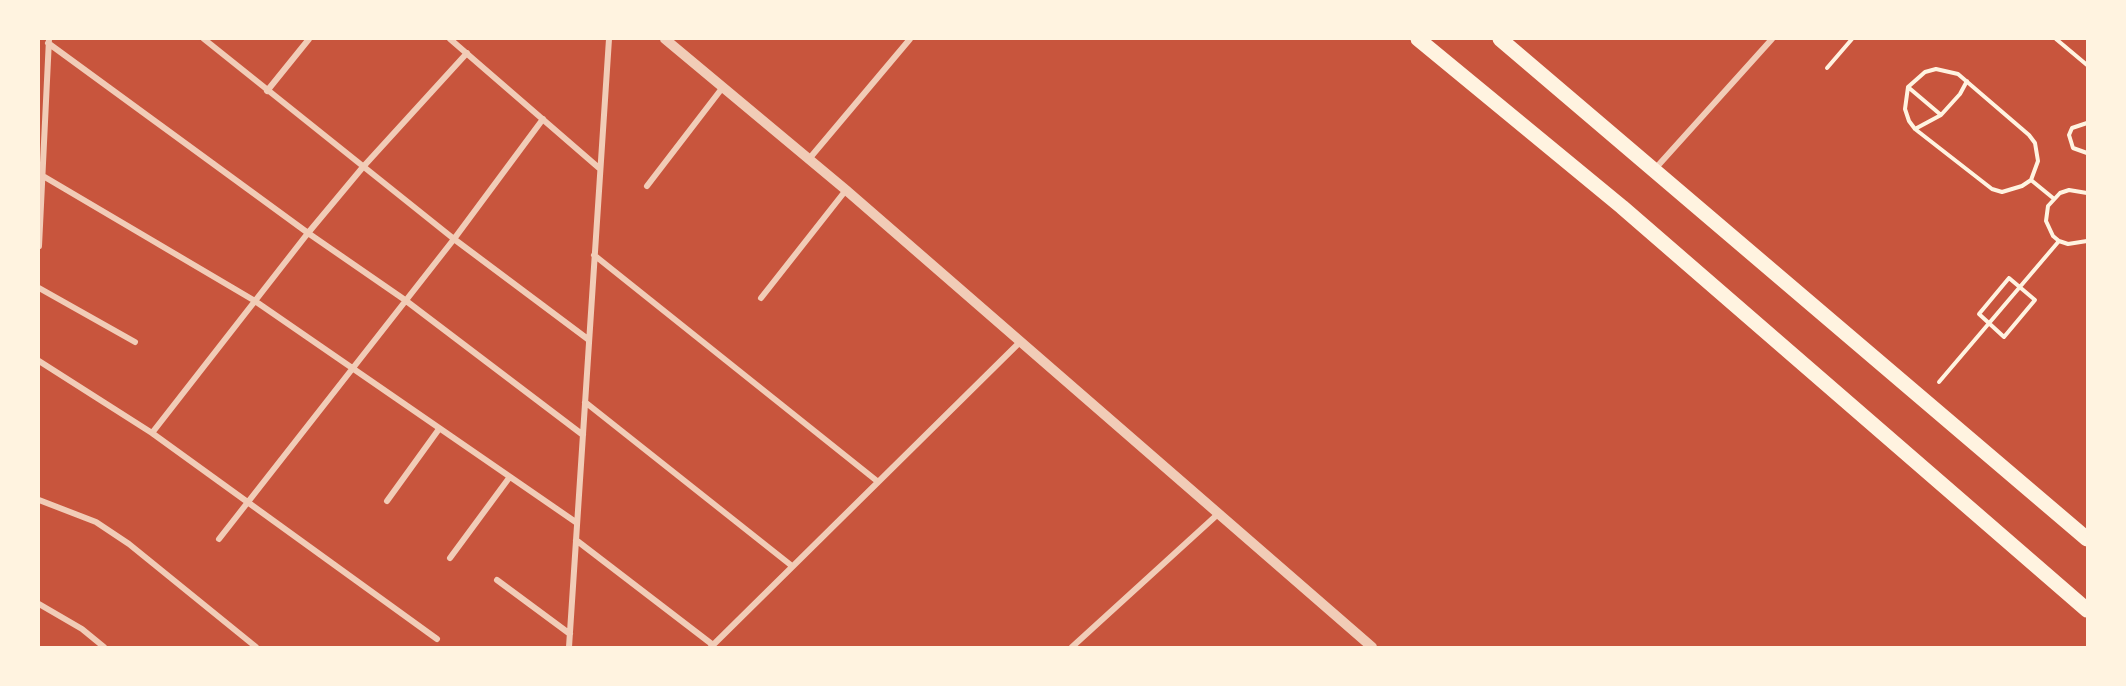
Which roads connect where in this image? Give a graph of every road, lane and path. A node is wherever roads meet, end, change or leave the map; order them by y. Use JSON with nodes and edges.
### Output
{"nodes":[{"id":1,"x":204,"y":39,"type":"edge"},
{"id":2,"x":309,"y":39,"type":"edge"},
{"id":3,"x":450,"y":39,"type":"edge"},
{"id":4,"x":609,"y":39,"type":"edge"},
{"id":5,"x":665,"y":39,"type":"edge"},
{"id":6,"x":910,"y":39,"type":"edge"},
{"id":7,"x":1418,"y":39,"type":"edge"},
{"id":8,"x":1500,"y":39,"type":"edge"},
{"id":9,"x":1772,"y":39,"type":"edge"},
{"id":10,"x":1852,"y":39,"type":"edge"},
{"id":11,"x":2056,"y":39,"type":"edge"},
{"id":12,"x":49,"y":41,"type":"edge"},
{"id":13,"x":467,"y":53,"type":"junction"},
{"id":14,"x":2087,"y":65,"type":"edge"},
{"id":15,"x":1827,"y":68,"type":"dead end"},
{"id":16,"x":1967,"y":81,"type":"junction"},
{"id":17,"x":723,"y":87,"type":"junction"},
{"id":18,"x":1908,"y":87,"type":"junction"},
{"id":19,"x":267,"y":91,"type":"junction"},
{"id":20,"x":1941,"y":115,"type":"junction"},
{"id":21,"x":543,"y":119,"type":"junction"},
{"id":22,"x":2087,"y":123,"type":"edge"},
{"id":23,"x":1915,"y":129,"type":"junction"},
{"id":24,"x":2087,"y":153,"type":"edge"},
{"id":25,"x":809,"y":159,"type":"junction"},
{"id":26,"x":363,"y":167,"type":"junction"},
{"id":27,"x":599,"y":168,"type":"junction"},
{"id":28,"x":1654,"y":170,"type":"junction"},
{"id":29,"x":43,"y":176,"type":"junction"},
{"id":30,"x":2031,"y":180,"type":"junction"},
{"id":31,"x":648,"y":186,"type":"dead end"},
{"id":32,"x":846,"y":190,"type":"junction"},
{"id":33,"x":2087,"y":193,"type":"edge"},
{"id":34,"x":2053,"y":198,"type":"junction"},
{"id":35,"x":40,"y":221,"type":"edge"},
{"id":36,"x":308,"y":233,"type":"junction"},
{"id":37,"x":454,"y":239,"type":"junction"},
{"id":38,"x":2059,"y":241,"type":"junction"},
{"id":39,"x":2087,"y":241,"type":"edge"},
{"id":40,"x":39,"y":246,"type":"edge"},
{"id":41,"x":594,"y":255,"type":"junction"},
{"id":42,"x":2020,"y":287,"type":"junction"},
{"id":43,"x":39,"y":288,"type":"edge"},
{"id":44,"x":761,"y":298,"type":"dead end"},
{"id":45,"x":405,"y":300,"type":"junction"},
{"id":46,"x":255,"y":301,"type":"junction"},
{"id":47,"x":1989,"y":324,"type":"junction"},
{"id":48,"x":589,"y":340,"type":"junction"},
{"id":49,"x":135,"y":342,"type":"dead end"},
{"id":50,"x":1020,"y":342,"type":"junction"},
{"id":51,"x":39,"y":361,"type":"edge"},
{"id":52,"x":352,"y":366,"type":"junction"},
{"id":53,"x":1924,"y":400,"type":"junction"},
{"id":54,"x":585,"y":402,"type":"junction"},
{"id":55,"x":439,"y":429,"type":"junction"},
{"id":56,"x":152,"y":433,"type":"junction"},
{"id":57,"x":583,"y":435,"type":"junction"},
{"id":58,"x":509,"y":478,"type":"junction"},
{"id":59,"x":877,"y":481,"type":"junction"},
{"id":60,"x":39,"y":500,"type":"edge"},
{"id":61,"x":248,"y":501,"type":"junction"},
{"id":62,"x":387,"y":501,"type":"dead end"},
{"id":63,"x":1218,"y":514,"type":"junction"},
{"id":64,"x":577,"y":523,"type":"junction"},
{"id":65,"x":219,"y":539,"type":"dead end"},
{"id":66,"x":2087,"y":539,"type":"edge"},
{"id":67,"x":576,"y":540,"type":"junction"},
{"id":68,"x":450,"y":558,"type":"dead end"},
{"id":69,"x":792,"y":566,"type":"junction"},
{"id":70,"x":497,"y":580,"type":"dead end"},
{"id":71,"x":39,"y":604,"type":"edge"},
{"id":72,"x":2087,"y":610,"type":"edge"},
{"id":73,"x":570,"y":634,"type":"junction"},
{"id":74,"x":437,"y":639,"type":"dead end"},
{"id":75,"x":712,"y":646,"type":"edge"},
{"id":76,"x":104,"y":647,"type":"edge"},
{"id":77,"x":256,"y":647,"type":"edge"},
{"id":78,"x":570,"y":647,"type":"edge"},
{"id":79,"x":1072,"y":647,"type":"edge"},
{"id":80,"x":1372,"y":647,"type":"edge"}],
"edges":[{"from":1,"to":19,"type":"street"},
{"from":2,"to":19,"type":"street"},
{"from":3,"to":13,"type":"street"},
{"from":4,"to":27,"type":"street"},
{"from":5,"to":17,"type":"street"},
{"from":6,"to":25,"type":"street"},
{"from":7,"to":72,"type":"main road"},
{"from":8,"to":28,"type":"main road"},
{"from":9,"to":28,"type":"street"},
{"from":10,"to":15,"type":"path"},
{"from":11,"to":14,"type":"path"},
{"from":12,"to":29,"type":"street"},
{"from":12,"to":36,"type":"street"},
{"from":13,"to":21,"type":"street"},
{"from":13,"to":26,"type":"street"},
{"from":16,"to":18,"type":"path"},
{"from":16,"to":20,"type":"path"},
{"from":16,"to":30,"type":"path"},
{"from":17,"to":25,"type":"street"},
{"from":17,"to":31,"type":"street"},
{"from":18,"to":20,"type":"path"},
{"from":18,"to":23,"type":"path"},
{"from":19,"to":26,"type":"street"},
{"from":20,"to":23,"type":"path"},
{"from":21,"to":27,"type":"street"},
{"from":21,"to":37,"type":"street"},
{"from":22,"to":24,"type":"path"},
{"from":23,"to":30,"type":"path"},
{"from":25,"to":32,"type":"street"},
{"from":26,"to":36,"type":"street"},
{"from":26,"to":37,"type":"street"},
{"from":27,"to":41,"type":"street"},
{"from":28,"to":53,"type":"main road"},
{"from":29,"to":35,"type":"street"},
{"from":29,"to":46,"type":"street"},
{"from":30,"to":34,"type":"path"},
{"from":32,"to":44,"type":"street"},
{"from":32,"to":50,"type":"street"},
{"from":33,"to":34,"type":"path"},
{"from":34,"to":38,"type":"path"},
{"from":35,"to":40,"type":"street"},
{"from":36,"to":45,"type":"street"},
{"from":36,"to":46,"type":"street"},
{"from":37,"to":45,"type":"street"},
{"from":37,"to":48,"type":"street"},
{"from":38,"to":39,"type":"path"},
{"from":38,"to":42,"type":"path"},
{"from":41,"to":48,"type":"street"},
{"from":41,"to":59,"type":"street"},
{"from":42,"to":47,"type":"path"},
{"from":42,"to":47,"type":"path"},
{"from":42,"to":47,"type":"path"},
{"from":43,"to":49,"type":"street"},
{"from":45,"to":52,"type":"street"},
{"from":45,"to":57,"type":"street"},
{"from":46,"to":52,"type":"street"},
{"from":46,"to":56,"type":"street"},
{"from":47,"to":53,"type":"path"},
{"from":48,"to":54,"type":"street"},
{"from":50,"to":59,"type":"street"},
{"from":50,"to":63,"type":"street"},
{"from":51,"to":56,"type":"street"},
{"from":52,"to":55,"type":"street"},
{"from":52,"to":61,"type":"street"},
{"from":53,"to":66,"type":"main road"},
{"from":54,"to":57,"type":"street"},
{"from":54,"to":69,"type":"street"},
{"from":55,"to":58,"type":"street"},
{"from":55,"to":62,"type":"street"},
{"from":56,"to":61,"type":"street"},
{"from":57,"to":64,"type":"street"},
{"from":58,"to":64,"type":"street"},
{"from":58,"to":68,"type":"street"},
{"from":59,"to":69,"type":"street"},
{"from":60,"to":77,"type":"street"},
{"from":61,"to":65,"type":"street"},
{"from":61,"to":74,"type":"street"},
{"from":63,"to":79,"type":"street"},
{"from":63,"to":80,"type":"street"},
{"from":64,"to":67,"type":"street"},
{"from":67,"to":73,"type":"street"},
{"from":67,"to":75,"type":"street"},
{"from":69,"to":75,"type":"street"},
{"from":70,"to":73,"type":"street"},
{"from":71,"to":76,"type":"street"},
{"from":73,"to":78,"type":"street"}]}
